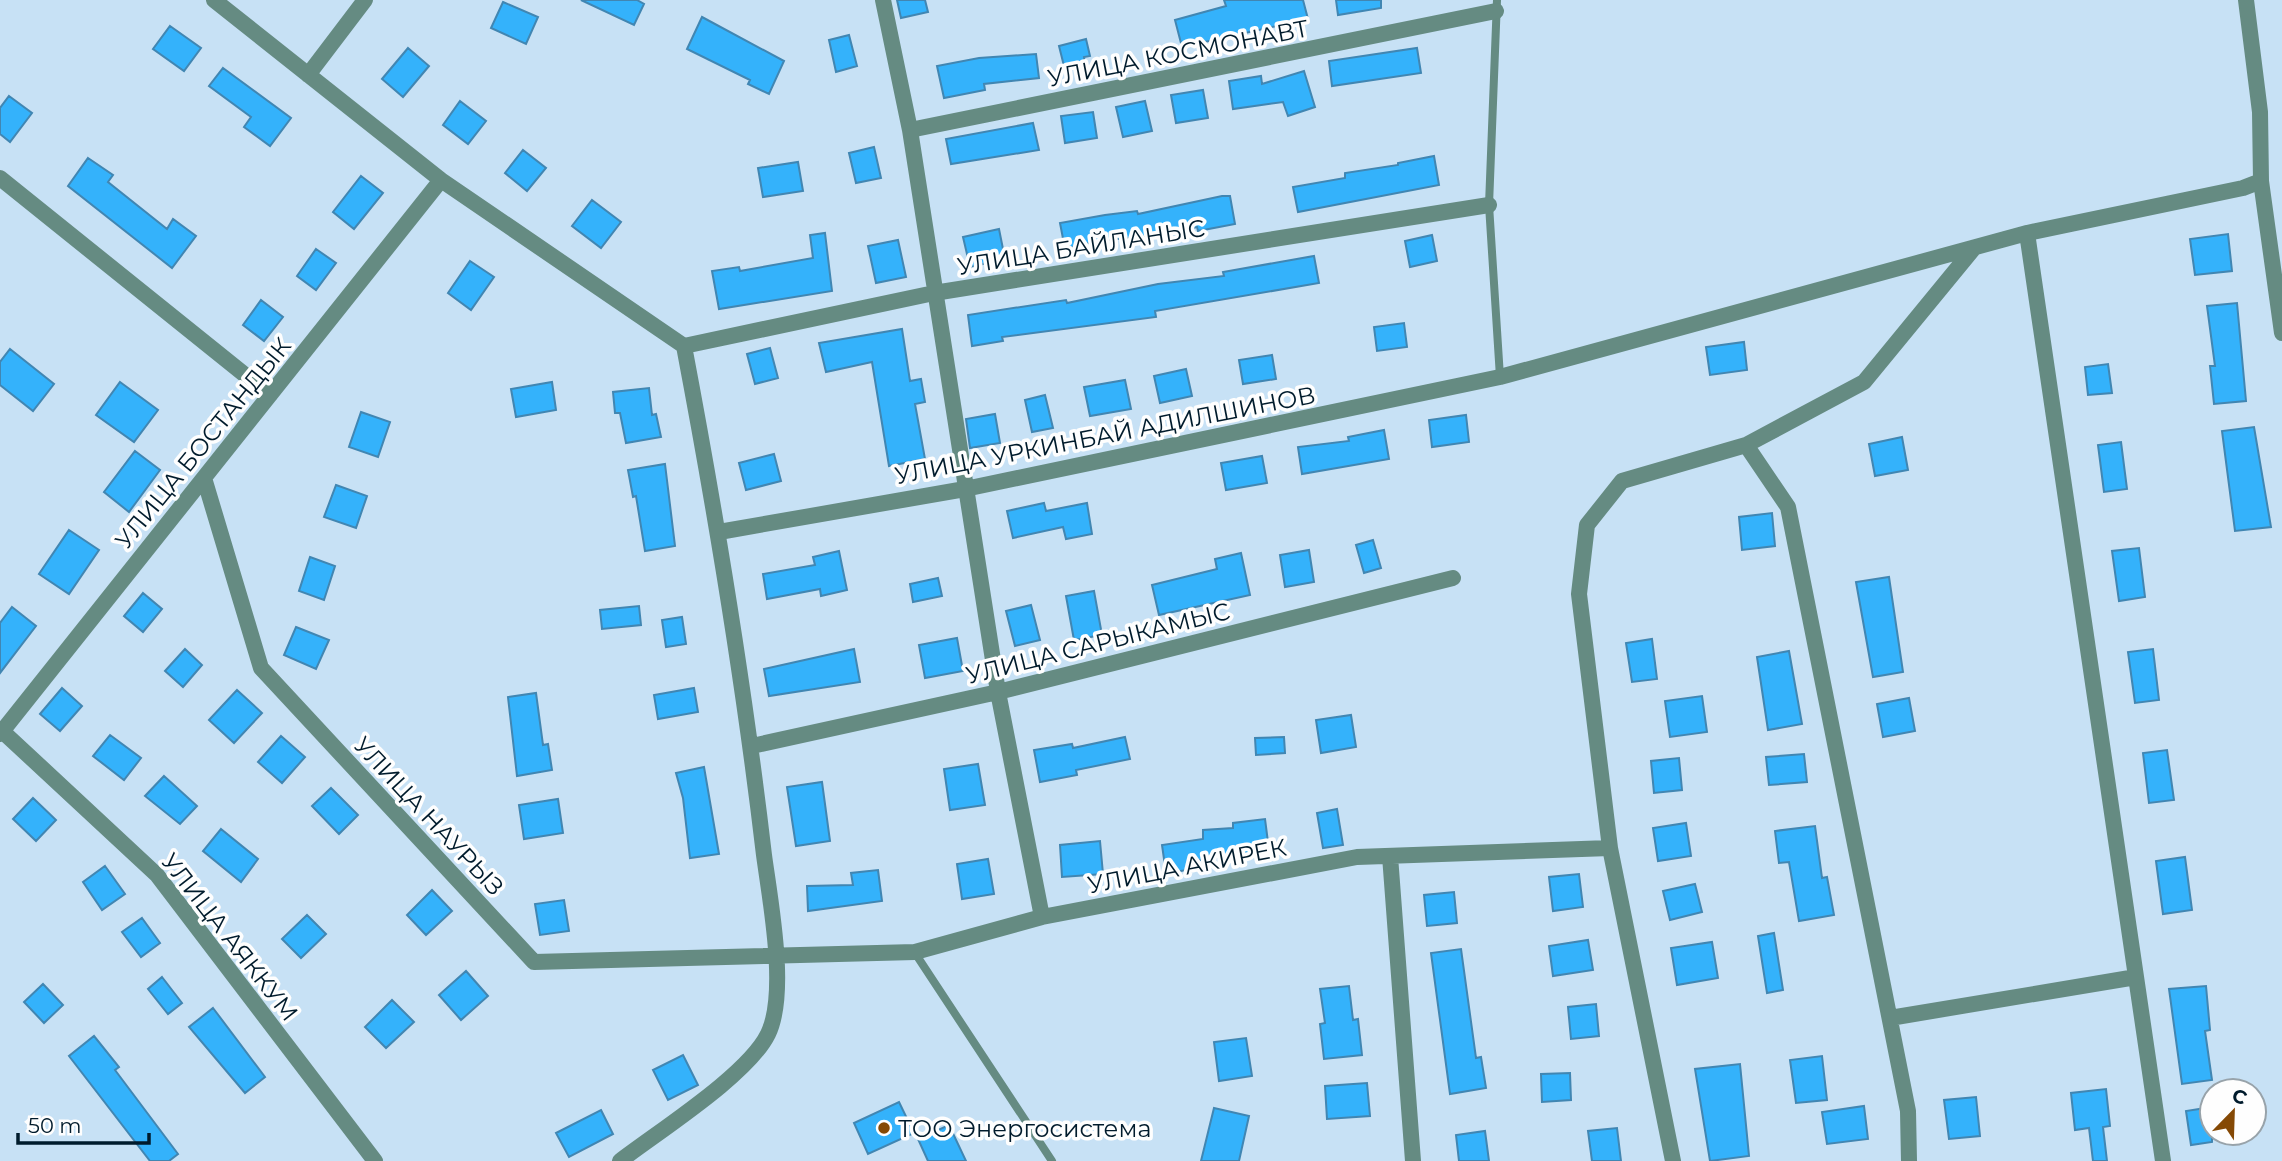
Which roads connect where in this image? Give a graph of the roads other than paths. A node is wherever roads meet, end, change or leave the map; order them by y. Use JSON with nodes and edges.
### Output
{"nodes":[{"id":1,"x":214,"y":0,"type":"edge"},
{"id":2,"x":365,"y":0,"type":"edge"},
{"id":3,"x":883,"y":0,"type":"edge"},
{"id":4,"x":2246,"y":0,"type":"edge"},
{"id":5,"x":1497,"y":6,"type":"edge"},
{"id":6,"x":308,"y":75,"type":"junction"},
{"id":7,"x":910,"y":130,"type":"junction"},
{"id":8,"x":0,"y":178,"type":"edge"},
{"id":9,"x":441,"y":180,"type":"junction"},
{"id":10,"x":2261,"y":181,"type":"junction"},
{"id":11,"x":1489,"y":205,"type":"junction"},
{"id":12,"x":2027,"y":233,"type":"junction"},
{"id":13,"x":1974,"y":248,"type":"junction"},
{"id":14,"x":934,"y":293,"type":"junction"},
{"id":15,"x":2282,"y":333,"type":"edge"},
{"id":16,"x":684,"y":346,"type":"junction"},
{"id":17,"x":1500,"y":377,"type":"junction"},
{"id":18,"x":270,"y":395,"type":"junction"},
{"id":19,"x":1745,"y":445,"type":"junction"},
{"id":20,"x":204,"y":478,"type":"junction"},
{"id":21,"x":965,"y":489,"type":"junction"},
{"id":22,"x":719,"y":532,"type":"junction"},
{"id":23,"x":1453,"y":578,"type":"dead end"},
{"id":24,"x":998,"y":692,"type":"junction"},
{"id":25,"x":1,"y":731,"type":"edge"},
{"id":26,"x":752,"y":746,"type":"junction"},
{"id":27,"x":1610,"y":848,"type":"junction"},
{"id":28,"x":1390,"y":856,"type":"junction"},
{"id":29,"x":1042,"y":917,"type":"junction"},
{"id":30,"x":915,"y":952,"type":"junction"},
{"id":31,"x":776,"y":956,"type":"junction"},
{"id":32,"x":2136,"y":977,"type":"junction"},
{"id":33,"x":1890,"y":1018,"type":"junction"},
{"id":34,"x":375,"y":1161,"type":"edge"},
{"id":35,"x":620,"y":1161,"type":"edge"},
{"id":36,"x":1052,"y":1161,"type":"edge"},
{"id":37,"x":1413,"y":1161,"type":"edge"},
{"id":38,"x":1673,"y":1161,"type":"edge"},
{"id":39,"x":1909,"y":1161,"type":"edge"},
{"id":40,"x":2163,"y":1161,"type":"edge"}],
"edges":[{"from":1,"to":6,"type":"street"},
{"from":2,"to":6,"type":"street"},
{"from":3,"to":7,"type":"street"},
{"from":4,"to":10,"type":"street"},
{"from":5,"to":7,"type":"street","name":"УЛИЦА КОСМОНАВТ"},
{"from":5,"to":11,"type":"lane"},
{"from":6,"to":9,"type":"street"},
{"from":7,"to":14,"type":"street"},
{"from":8,"to":18,"type":"street"},
{"from":9,"to":16,"type":"street"},
{"from":9,"to":18,"type":"street","name":"УЛИЦА БОСТАНДЫК"},
{"from":10,"to":12,"type":"street","name":"УЛИЦА УРКИНБАЙ АДИЛШИНОВ"},
{"from":10,"to":15,"type":"street"},
{"from":11,"to":14,"type":"street","name":"УЛИЦА БАЙЛАНЫС"},
{"from":11,"to":17,"type":"lane"},
{"from":12,"to":13,"type":"street","name":"УЛИЦА УРКИНБАЙ АДИЛШИНОВ"},
{"from":12,"to":32,"type":"street"},
{"from":13,"to":17,"type":"street","name":"УЛИЦА УРКИНБАЙ АДИЛШИНОВ"},
{"from":13,"to":19,"type":"street"},
{"from":14,"to":16,"type":"street","name":"УЛИЦА БАЙЛАНЫС"},
{"from":14,"to":21,"type":"street"},
{"from":16,"to":22,"type":"street"},
{"from":17,"to":21,"type":"street","name":"УЛИЦА УРКИНБАЙ АДИЛШИНОВ"},
{"from":18,"to":20,"type":"street","name":"УЛИЦА БОСТАНДЫК"},
{"from":19,"to":27,"type":"street"},
{"from":19,"to":33,"type":"street"},
{"from":20,"to":25,"type":"street","name":"УЛИЦА БОСТАНДЫК"},
{"from":20,"to":31,"type":"street","name":"УЛИЦА НАУРЫЗ"},
{"from":21,"to":22,"type":"street","name":"УЛИЦА УРКИНБАЙ АДИЛШИНОВ"},
{"from":21,"to":24,"type":"street"},
{"from":22,"to":26,"type":"street"},
{"from":23,"to":24,"type":"street","name":"УЛИЦА САРЫКАМЫС"},
{"from":24,"to":26,"type":"street","name":"УЛИЦА САРЫКАМЫС"},
{"from":24,"to":29,"type":"street"},
{"from":25,"to":34,"type":"street","name":"УЛИЦА АЯККУМ"},
{"from":26,"to":31,"type":"street"},
{"from":27,"to":28,"type":"street","name":"УЛИЦА АКИРЕК"},
{"from":27,"to":38,"type":"street"},
{"from":28,"to":29,"type":"street","name":"УЛИЦА АКИРЕК"},
{"from":28,"to":37,"type":"street"},
{"from":29,"to":30,"type":"street","name":"УЛИЦА АКИРЕК"},
{"from":30,"to":31,"type":"street","name":"УЛИЦА АКИРЕК"},
{"from":30,"to":36,"type":"lane"},
{"from":31,"to":35,"type":"street"},
{"from":32,"to":33,"type":"street"},
{"from":32,"to":40,"type":"street"},
{"from":33,"to":39,"type":"street"}]}
